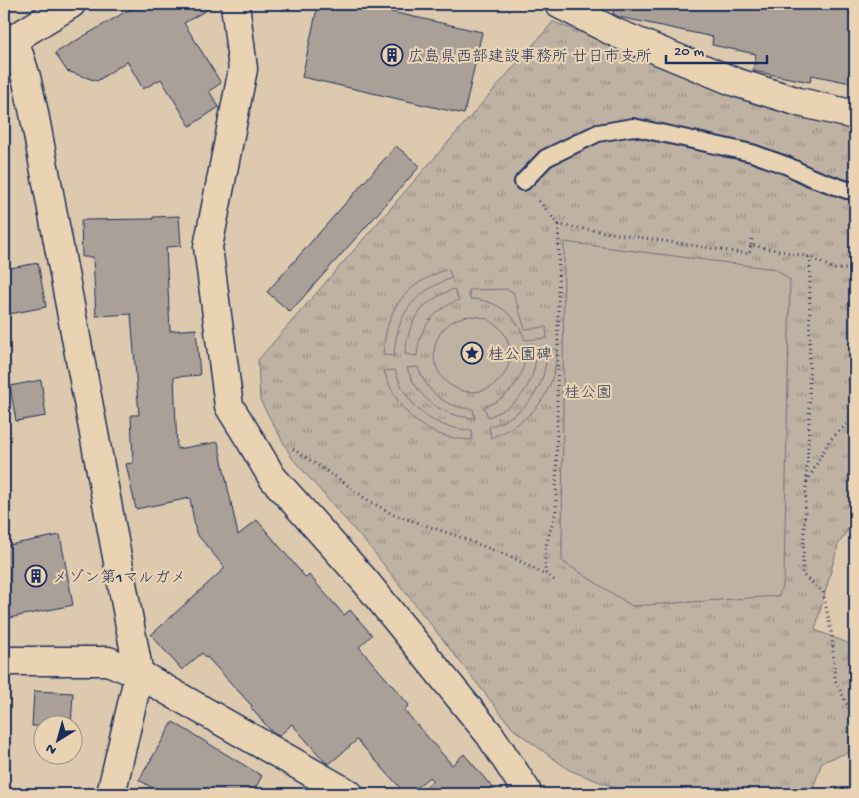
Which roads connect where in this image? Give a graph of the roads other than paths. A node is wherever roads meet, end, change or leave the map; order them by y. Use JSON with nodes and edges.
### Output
{"nodes":[{"id":1,"x":71,"y":4,"type":"edge"},
{"id":2,"x":235,"y":4,"type":"edge"},
{"id":3,"x":559,"y":4,"type":"edge"},
{"id":4,"x":9,"y":42,"type":"edge"},
{"id":5,"x":855,"y":115,"type":"edge"},
{"id":6,"x":523,"y":182,"type":"road end"},
{"id":7,"x":855,"y":190,"type":"edge"},
{"id":8,"x":4,"y":661,"type":"edge"},
{"id":9,"x":139,"y":674,"type":"junction"},
{"id":10,"x":111,"y":794,"type":"edge"},
{"id":11,"x":349,"y":794,"type":"edge"},
{"id":12,"x":527,"y":794,"type":"edge"}],
"edges":[{"from":1,"to":4,"type":"main road"},
{"from":2,"to":12,"type":"main road"},
{"from":3,"to":5,"type":"main road"},
{"from":4,"to":9,"type":"main road"},
{"from":6,"to":7,"type":"lane"},
{"from":8,"to":9,"type":"main road"},
{"from":9,"to":10,"type":"main road"},
{"from":9,"to":11,"type":"main road"}]}
